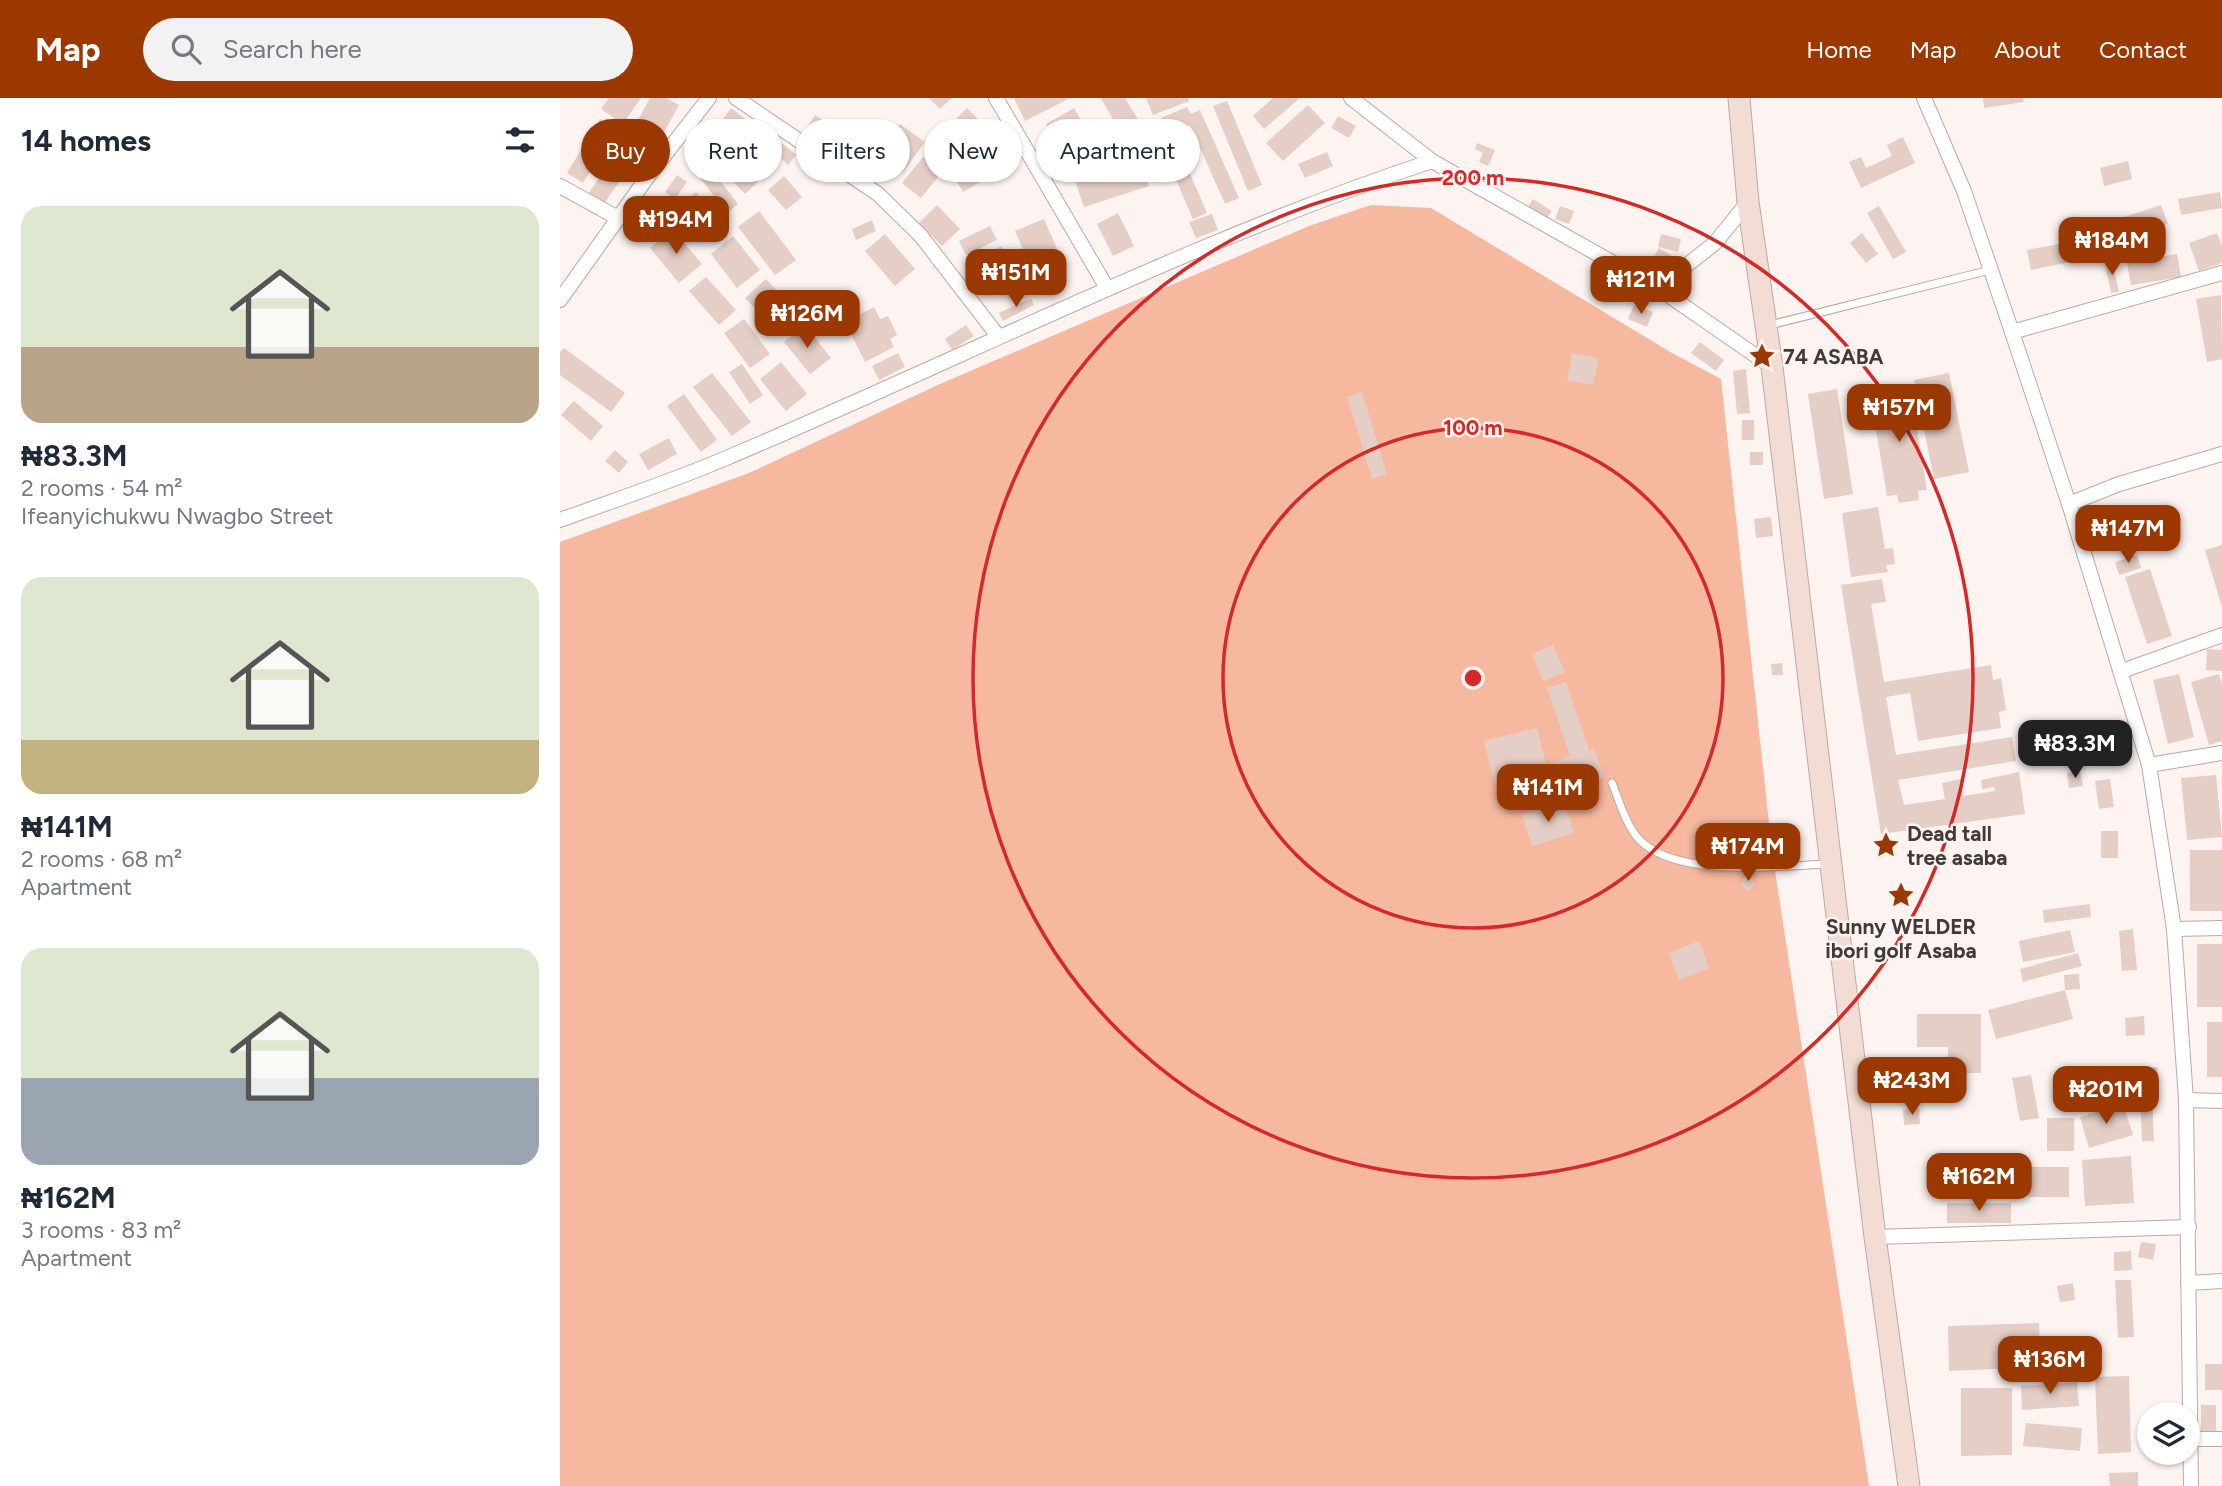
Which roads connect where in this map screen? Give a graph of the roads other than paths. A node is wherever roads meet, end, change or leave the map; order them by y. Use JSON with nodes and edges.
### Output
{"nodes":[{"id":1,"x":709,"y":98,"type":"edge"},
{"id":2,"x":736,"y":98,"type":"edge"},
{"id":3,"x":996,"y":98,"type":"edge"},
{"id":4,"x":1351,"y":98,"type":"edge"},
{"id":5,"x":1739,"y":98,"type":"edge"},
{"id":6,"x":1924,"y":98,"type":"edge"},
{"id":7,"x":1432,"y":161,"type":"junction"},
{"id":8,"x":560,"y":186,"type":"edge"},
{"id":9,"x":1748,"y":202,"type":"junction"},
{"id":10,"x":618,"y":218,"type":"junction"},
{"id":11,"x":1990,"y":270,"type":"junction"},
{"id":12,"x":2222,"y":272,"type":"edge"},
{"id":13,"x":1107,"y":288,"type":"junction"},
{"id":14,"x":1658,"y":288,"type":"junction"},
{"id":15,"x":560,"y":300,"type":"edge"},
{"id":16,"x":1766,"y":326,"type":"junction"},
{"id":17,"x":2012,"y":332,"type":"junction"},
{"id":18,"x":998,"y":336,"type":"junction"},
{"id":19,"x":1772,"y":367,"type":"junction"},
{"id":20,"x":2222,"y":454,"type":"edge"},
{"id":21,"x":2069,"y":505,"type":"junction"},
{"id":22,"x":560,"y":520,"type":"edge"},
{"id":23,"x":2222,"y":635,"type":"edge"},
{"id":24,"x":2122,"y":671,"type":"junction"},
{"id":25,"x":2222,"y":753,"type":"edge"},
{"id":26,"x":2149,"y":765,"type":"junction"},
{"id":27,"x":1612,"y":783,"type":"dead end"},
{"id":28,"x":1831,"y":863,"type":"junction"},
{"id":29,"x":2174,"y":929,"type":"junction"},
{"id":30,"x":2222,"y":929,"type":"edge"},
{"id":31,"x":2186,"y":1100,"type":"junction"},
{"id":32,"x":2222,"y":1101,"type":"edge"},
{"id":33,"x":2189,"y":1227,"type":"junction"},
{"id":34,"x":1874,"y":1237,"type":"junction"},
{"id":35,"x":2222,"y":1281,"type":"edge"},
{"id":36,"x":2188,"y":1283,"type":"junction"},
{"id":37,"x":2191,"y":1402,"type":"edge"},
{"id":38,"x":2200,"y":1438,"type":"edge"},
{"id":39,"x":2222,"y":1439,"type":"edge"},
{"id":40,"x":2191,"y":1465,"type":"edge"},
{"id":41,"x":1909,"y":1486,"type":"edge"},
{"id":42,"x":2191,"y":1486,"type":"edge"}],
"edges":[{"from":1,"to":10,"type":"street"},
{"from":2,"to":18,"type":"street"},
{"from":3,"to":13,"type":"street"},
{"from":4,"to":7,"type":"street"},
{"from":5,"to":9,"type":"main road"},
{"from":6,"to":11,"type":"street"},
{"from":7,"to":13,"type":"street"},
{"from":7,"to":14,"type":"street"},
{"from":8,"to":10,"type":"street"},
{"from":9,"to":14,"type":"street"},
{"from":9,"to":16,"type":"main road"},
{"from":10,"to":15,"type":"street"},
{"from":11,"to":16,"type":"lane"},
{"from":11,"to":17,"type":"street"},
{"from":12,"to":17,"type":"street"},
{"from":13,"to":18,"type":"street"},
{"from":14,"to":19,"type":"street"},
{"from":16,"to":19,"type":"main road"},
{"from":17,"to":21,"type":"street"},
{"from":18,"to":22,"type":"street"},
{"from":19,"to":28,"type":"main road"},
{"from":20,"to":21,"type":"street"},
{"from":21,"to":24,"type":"street"},
{"from":23,"to":24,"type":"street"},
{"from":24,"to":26,"type":"street"},
{"from":25,"to":26,"type":"street"},
{"from":26,"to":29,"type":"street"},
{"from":27,"to":28,"type":"lane"},
{"from":28,"to":34,"type":"main road"},
{"from":29,"to":30,"type":"street"},
{"from":29,"to":31,"type":"street"},
{"from":31,"to":32,"type":"street"},
{"from":31,"to":33,"type":"street"},
{"from":33,"to":34,"type":"street"},
{"from":33,"to":36,"type":"street"},
{"from":34,"to":41,"type":"main road"},
{"from":35,"to":36,"type":"street"},
{"from":36,"to":37,"type":"street"},
{"from":38,"to":39,"type":"street"},
{"from":40,"to":42,"type":"street"}]}
